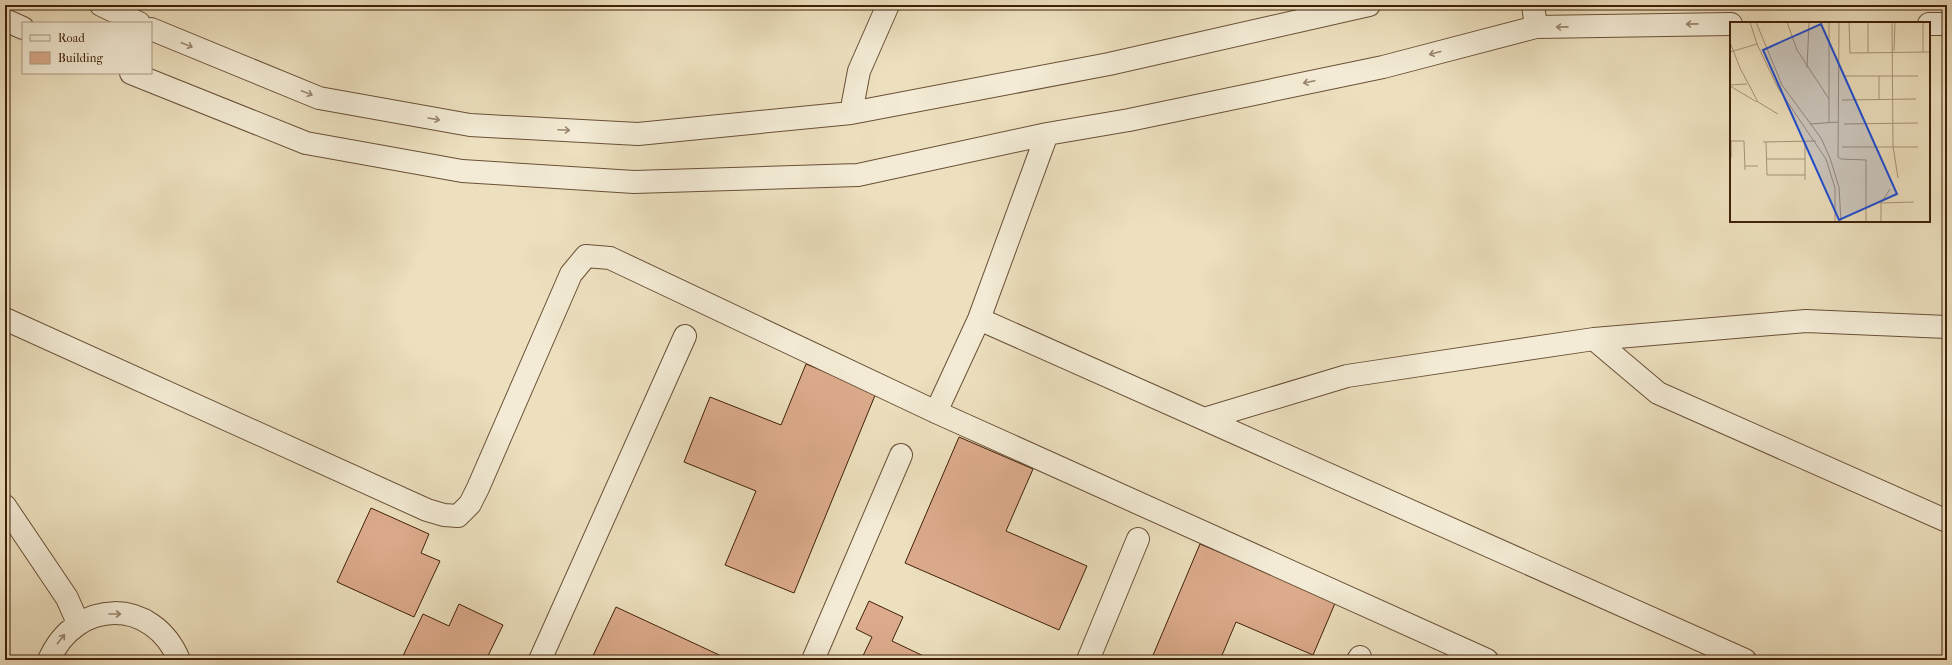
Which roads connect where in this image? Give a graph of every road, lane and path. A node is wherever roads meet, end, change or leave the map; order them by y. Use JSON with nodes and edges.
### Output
{"nodes":[{"id":1,"x":101,"y":5,"type":"edge"},
{"id":2,"x":1369,"y":5,"type":"edge"},
{"id":3,"x":1533,"y":5,"type":"edge"},
{"id":4,"x":886,"y":6,"type":"edge"},
{"id":5,"x":5,"y":20,"type":"edge"},
{"id":6,"x":137,"y":22,"type":"edge"},
{"id":7,"x":1730,"y":24,"type":"edge"},
{"id":8,"x":1930,"y":24,"type":"edge"},
{"id":9,"x":1947,"y":24,"type":"edge"},
{"id":10,"x":1536,"y":27,"type":"junction"},
{"id":11,"x":22,"y":28,"type":"edge"},
{"id":12,"x":152,"y":29,"type":"edge"},
{"id":13,"x":134,"y":74,"type":"edge"},
{"id":14,"x":851,"y":113,"type":"junction"},
{"id":15,"x":1047,"y":134,"type":"junction"},
{"id":16,"x":5,"y":319,"type":"edge"},
{"id":17,"x":979,"y":319,"type":"junction"},
{"id":18,"x":1947,"y":327,"type":"edge"},
{"id":19,"x":685,"y":336,"type":"dead end"},
{"id":20,"x":1594,"y":339,"type":"junction"},
{"id":21,"x":936,"y":412,"type":"junction"},
{"id":22,"x":1204,"y":419,"type":"junction"},
{"id":23,"x":901,"y":455,"type":"dead end"},
{"id":24,"x":5,"y":506,"type":"edge"},
{"id":25,"x":1947,"y":521,"type":"edge"},
{"id":26,"x":1138,"y":539,"type":"dead end"},
{"id":27,"x":78,"y":623,"type":"junction"},
{"id":28,"x":49,"y":660,"type":"edge"},
{"id":29,"x":179,"y":660,"type":"edge"},
{"id":30,"x":540,"y":660,"type":"edge"},
{"id":31,"x":813,"y":660,"type":"edge"},
{"id":32,"x":1088,"y":660,"type":"edge"},
{"id":33,"x":1487,"y":660,"type":"edge"},
{"id":34,"x":1745,"y":660,"type":"edge"}],
"edges":[{"from":1,"to":6,"type":"street"},
{"from":2,"to":14,"type":"street"},
{"from":3,"to":10,"type":"street"},
{"from":4,"to":14,"type":"street"},
{"from":5,"to":11,"type":"street"},
{"from":7,"to":10,"type":"street","one_way":true},
{"from":8,"to":9,"type":"street"},
{"from":10,"to":15,"type":"street","one_way":true},
{"from":12,"to":14,"type":"street","one_way":true},
{"from":13,"to":15,"type":"street"},
{"from":15,"to":17,"type":"street"},
{"from":16,"to":21,"type":"street"},
{"from":17,"to":21,"type":"street"},
{"from":17,"to":22,"type":"street"},
{"from":18,"to":20,"type":"street"},
{"from":19,"to":30,"type":"street"},
{"from":20,"to":22,"type":"street"},
{"from":20,"to":25,"type":"street"},
{"from":21,"to":33,"type":"street"},
{"from":22,"to":34,"type":"street"},
{"from":23,"to":31,"type":"street"},
{"from":24,"to":27,"type":"street"},
{"from":26,"to":32,"type":"street"},
{"from":28,"to":27,"type":"street","one_way":true},
{"from":27,"to":29,"type":"street","one_way":true}]}
